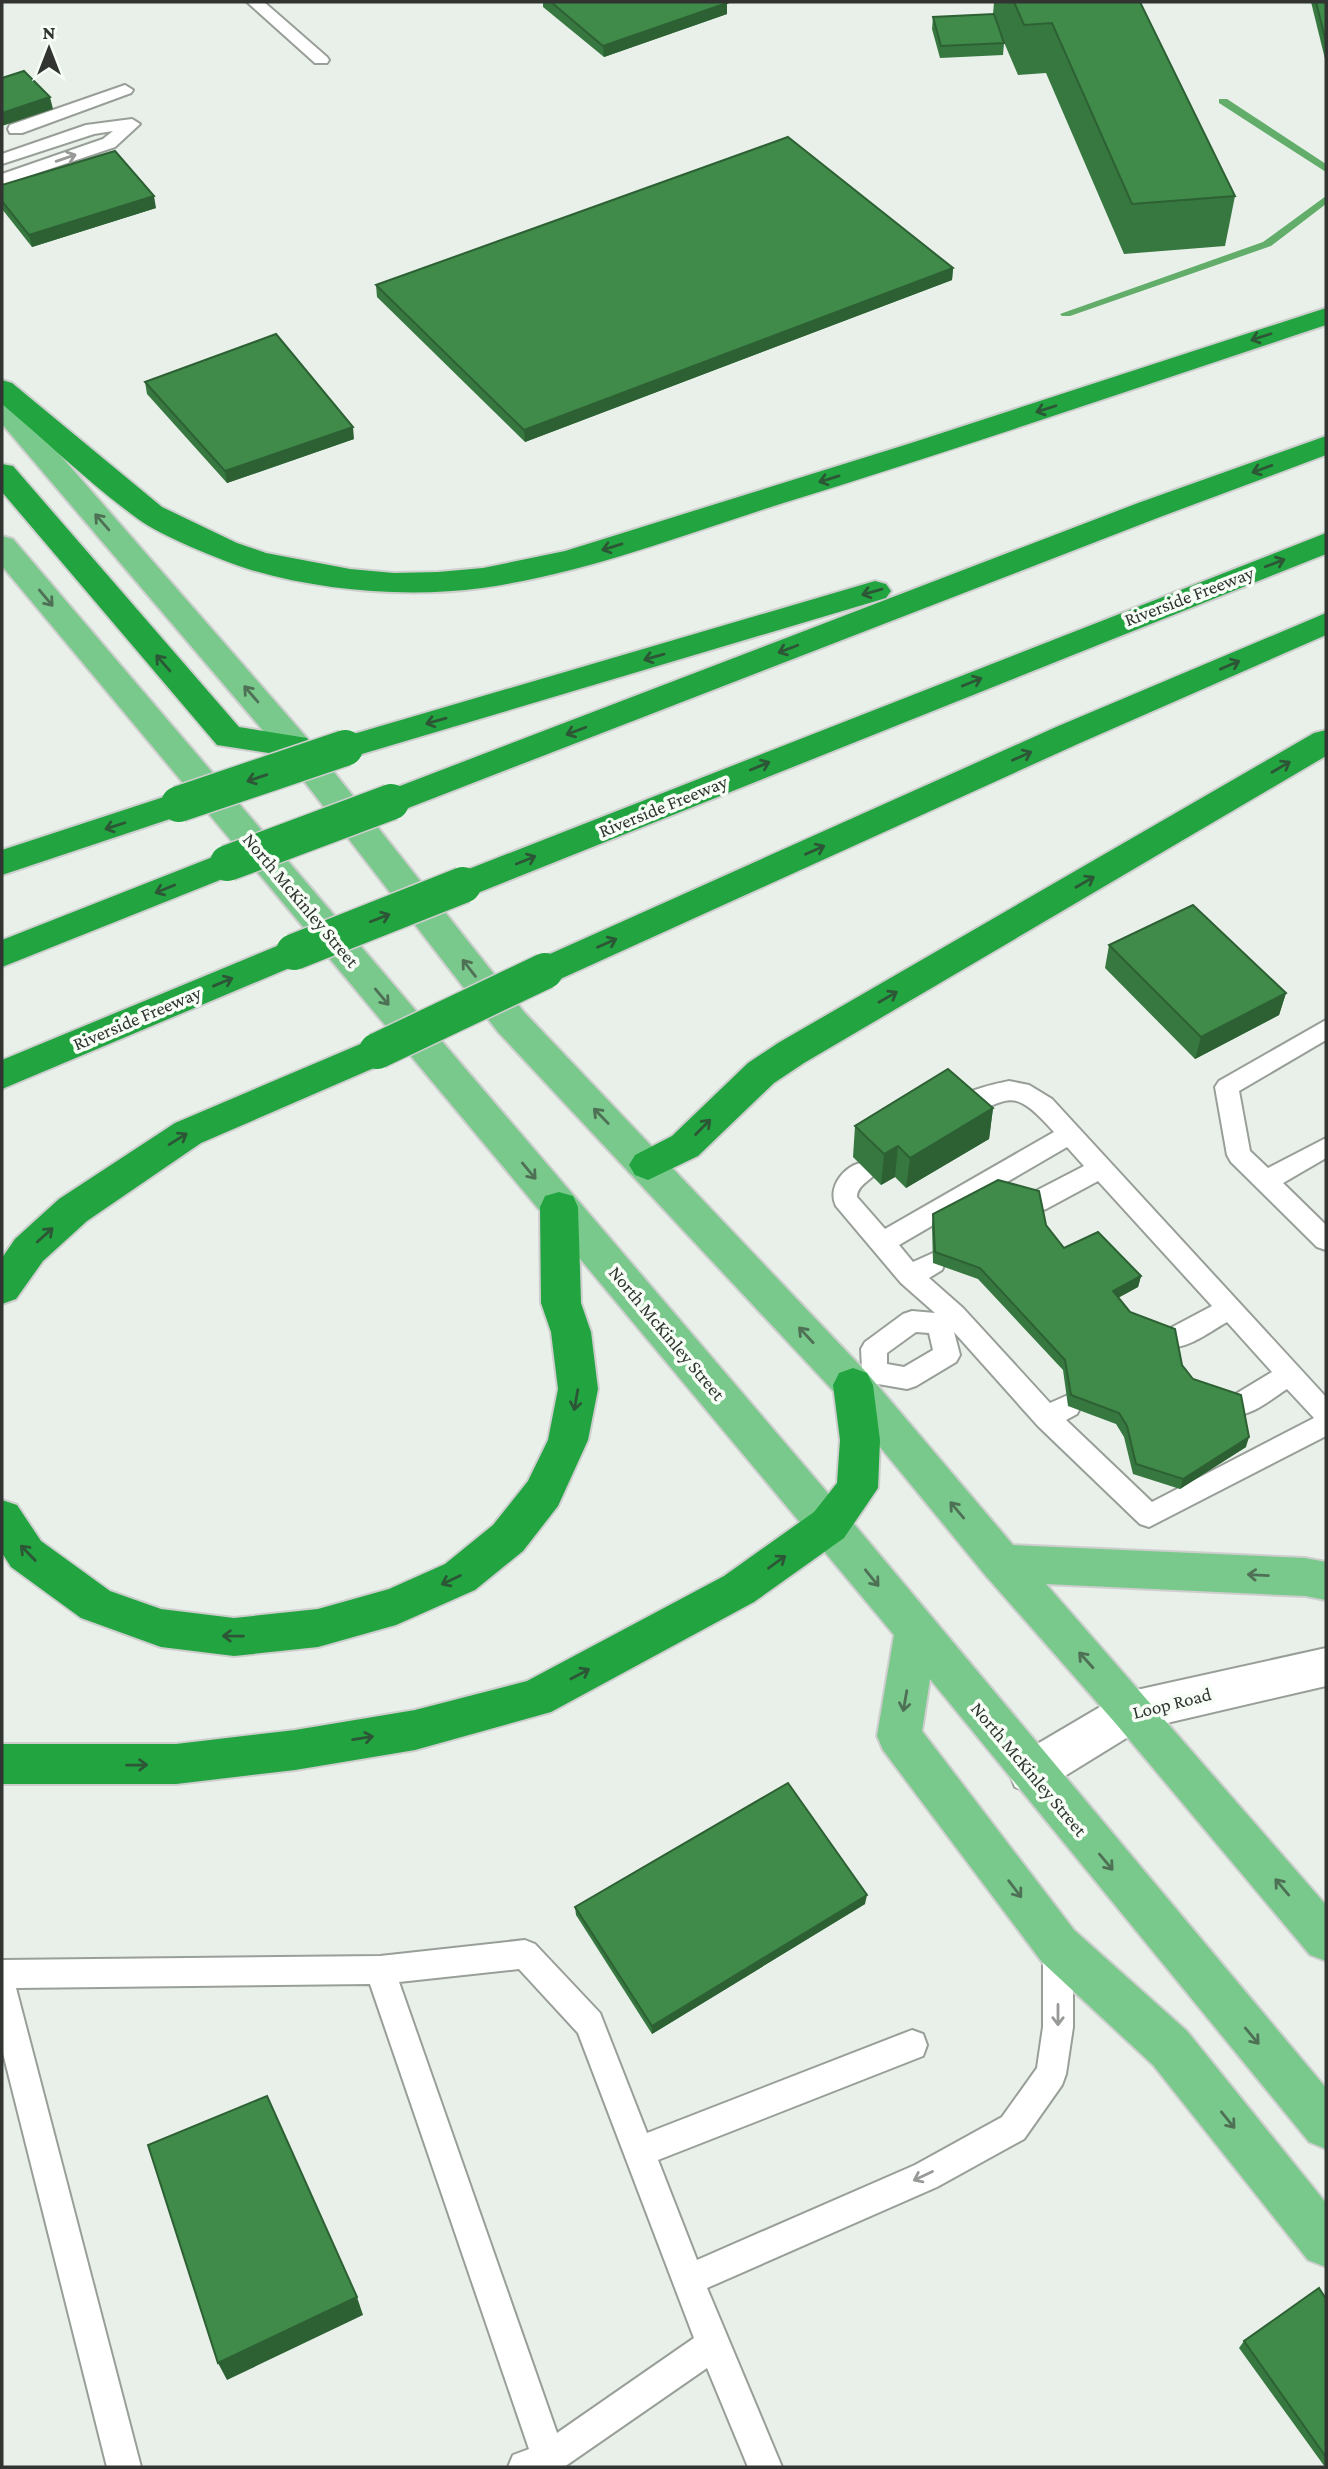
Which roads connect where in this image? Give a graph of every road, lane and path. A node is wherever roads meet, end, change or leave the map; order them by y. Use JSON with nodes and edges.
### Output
{"nodes":[{"id":1,"x":255,"y":2,"type":"edge"},
{"id":2,"x":320,"y":60,"type":"dead end"},
{"id":3,"x":125,"y":90,"type":"dead end"},
{"id":4,"x":16,"y":129,"type":"dead end"},
{"id":5,"x":2,"y":159,"type":"edge"},
{"id":6,"x":2,"y":180,"type":"edge"},
{"id":7,"x":1326,"y":316,"type":"edge"},
{"id":8,"x":2,"y":389,"type":"edge"},
{"id":9,"x":2,"y":406,"type":"edge"},
{"id":10,"x":1326,"y":445,"type":"edge"},
{"id":11,"x":2,"y":473,"type":"edge"},
{"id":12,"x":1149,"y":510,"type":"junction"},
{"id":13,"x":1326,"y":543,"type":"edge"},
{"id":14,"x":2,"y":546,"type":"edge"},
{"id":15,"x":1326,"y":623,"type":"edge"},
{"id":16,"x":1326,"y":741,"type":"edge"},
{"id":17,"x":295,"y":746,"type":"junction"},
{"id":18,"x":2,"y":863,"type":"edge"},
{"id":19,"x":2,"y":954,"type":"edge"},
{"id":20,"x":1326,"y":1030,"type":"edge"},
{"id":21,"x":2,"y":1075,"type":"edge"},
{"id":22,"x":958,"y":1110,"type":"edge"},
{"id":23,"x":1070,"y":1134,"type":"junction"},
{"id":24,"x":1326,"y":1147,"type":"edge"},
{"id":25,"x":648,"y":1165,"type":"junction"},
{"id":26,"x":1101,"y":1168,"type":"junction"},
{"id":27,"x":866,"y":1170,"type":"edge"},
{"id":28,"x":1265,"y":1181,"type":"junction"},
{"id":29,"x":1037,"y":1202,"type":"edge"},
{"id":30,"x":559,"y":1207,"type":"junction"},
{"id":31,"x":1326,"y":1240,"type":"edge"},
{"id":32,"x":883,"y":1243,"type":"junction"},
{"id":33,"x":933,"y":1263,"type":"edge"},
{"id":34,"x":910,"y":1276,"type":"junction"},
{"id":35,"x":2,"y":1288,"type":"edge"},
{"id":36,"x":1230,"y":1309,"type":"junction"},
{"id":37,"x":946,"y":1319,"type":"junction"},
{"id":38,"x":1172,"y":1339,"type":"edge"},
{"id":39,"x":1290,"y":1374,"type":"junction"},
{"id":40,"x":864,"y":1379,"type":"junction"},
{"id":41,"x":1238,"y":1406,"type":"edge"},
{"id":42,"x":1326,"y":1413,"type":"edge"},
{"id":43,"x":1326,"y":1424,"type":"edge"},
{"id":44,"x":2,"y":1518,"type":"edge"},
{"id":45,"x":829,"y":1525,"type":"junction"},
{"id":46,"x":1001,"y":1563,"type":"junction"},
{"id":47,"x":1326,"y":1581,"type":"edge"},
{"id":48,"x":916,"y":1633,"type":"junction"},
{"id":49,"x":1326,"y":1667,"type":"edge"},
{"id":50,"x":1132,"y":1711,"type":"junction"},
{"id":51,"x":2,"y":1764,"type":"edge"},
{"id":52,"x":1031,"y":1772,"type":"junction"},
{"id":53,"x":1326,"y":1939,"type":"edge"},
{"id":54,"x":1058,"y":1947,"type":"junction"},
{"id":55,"x":380,"y":1970,"type":"junction"},
{"id":56,"x":2,"y":1974,"type":"edge"},
{"id":57,"x":2,"y":1991,"type":"edge"},
{"id":58,"x":912,"y":2045,"type":"dead end"},
{"id":59,"x":1326,"y":2125,"type":"edge"},
{"id":60,"x":639,"y":2152,"type":"junction"},
{"id":61,"x":1326,"y":2242,"type":"edge"},
{"id":62,"x":688,"y":2280,"type":"junction"},
{"id":63,"x":713,"y":2344,"type":"junction"},
{"id":64,"x":537,"y":2463,"type":"edge"},
{"id":65,"x":124,"y":2467,"type":"edge"},
{"id":66,"x":765,"y":2467,"type":"edge"}],
"edges":[{"from":1,"to":2,"type":"lane"},
{"from":3,"to":4,"type":"lane"},
{"from":6,"to":5,"type":"lane","one_way":true},
{"from":7,"to":8,"type":"highway","one_way":true},
{"from":17,"to":9,"type":"main road","one_way":true},
{"from":10,"to":12,"type":"highway","one_way":true},
{"from":17,"to":11,"type":"highway","one_way":true},
{"from":12,"to":18,"type":"highway","one_way":true,"bridge":true},
{"from":12,"to":19,"type":"highway","one_way":true,"bridge":true},
{"from":21,"to":13,"type":"highway","name":"Riverside Freeway","one_way":true,"bridge":true},
{"from":14,"to":30,"type":"main road","name":"North McKinley Street","one_way":true},
{"from":35,"to":15,"type":"highway","one_way":true,"bridge":true},
{"from":25,"to":16,"type":"highway","one_way":true},
{"from":25,"to":17,"type":"main road","one_way":true},
{"from":20,"to":28,"type":"lane"},
{"from":22,"to":23,"type":"lane"},
{"from":23,"to":26,"type":"lane"},
{"from":23,"to":32,"type":"lane"},
{"from":24,"to":28,"type":"lane"},
{"from":40,"to":25,"type":"main road","one_way":true},
{"from":26,"to":29,"type":"lane"},
{"from":26,"to":36,"type":"lane"},
{"from":27,"to":32,"type":"lane"},
{"from":28,"to":31,"type":"lane"},
{"from":30,"to":44,"type":"highway","one_way":true},
{"from":30,"to":45,"type":"main road","name":"North McKinley Street"},
{"from":32,"to":34,"type":"lane"},
{"from":33,"to":34,"type":"lane"},
{"from":34,"to":37,"type":"lane"},
{"from":36,"to":38,"type":"lane"},
{"from":36,"to":39,"type":"lane"},
{"from":37,"to":40,"type":"lane"},
{"from":37,"to":40,"type":"lane"},
{"from":37,"to":43,"type":"lane"},
{"from":39,"to":41,"type":"lane"},
{"from":39,"to":42,"type":"lane"},
{"from":40,"to":45,"type":"highway"},
{"from":46,"to":40,"type":"main road","one_way":true},
{"from":45,"to":48,"type":"main road","name":"North McKinley Street","one_way":true},
{"from":51,"to":45,"type":"highway","one_way":true},
{"from":47,"to":46,"type":"main road","one_way":true},
{"from":50,"to":46,"type":"main road","one_way":true},
{"from":48,"to":52,"type":"main road","name":"North McKinley Street"},
{"from":48,"to":54,"type":"main road","one_way":true},
{"from":49,"to":50,"type":"street","name":"Loop Road"},
{"from":50,"to":52,"type":"street","name":"Loop Road"},
{"from":53,"to":50,"type":"main road","one_way":true},
{"from":52,"to":59,"type":"main road","name":"North McKinley Street","one_way":true},
{"from":54,"to":61,"type":"main road","one_way":true},
{"from":54,"to":62,"type":"lane","one_way":true},
{"from":55,"to":56,"type":"lane"},
{"from":55,"to":60,"type":"lane"},
{"from":55,"to":64,"type":"lane"},
{"from":57,"to":65,"type":"lane"},
{"from":58,"to":60,"type":"lane"},
{"from":60,"to":62,"type":"lane"},
{"from":62,"to":63,"type":"lane"},
{"from":63,"to":64,"type":"lane"},
{"from":63,"to":66,"type":"lane"}]}
